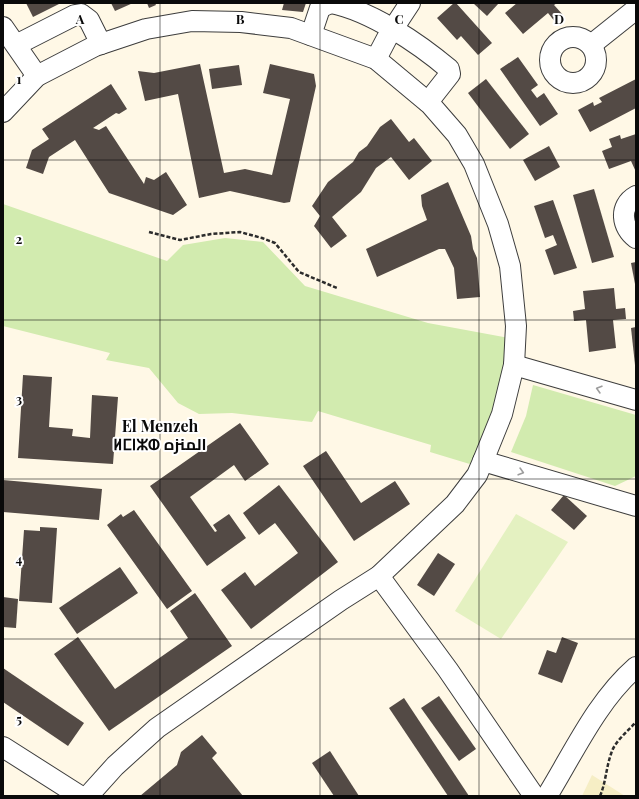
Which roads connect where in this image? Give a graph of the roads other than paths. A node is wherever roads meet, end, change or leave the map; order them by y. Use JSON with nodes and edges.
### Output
{"nodes":[{"id":1,"x":330,"y":3,"type":"edge"},
{"id":2,"x":410,"y":3,"type":"edge"},
{"id":3,"x":636,"y":9,"type":"edge"},
{"id":4,"x":3,"y":27,"type":"edge"},
{"id":5,"x":394,"y":29,"type":"junction"},
{"id":6,"x":311,"y":36,"type":"junction"},
{"id":7,"x":101,"y":44,"type":"junction"},
{"id":8,"x":16,"y":45,"type":"junction"},
{"id":9,"x":591,"y":45,"type":"dead end"},
{"id":10,"x":376,"y":59,"type":"junction"},
{"id":11,"x":37,"y":76,"type":"junction"},
{"id":12,"x":428,"y":102,"type":"junction"},
{"id":13,"x":3,"y":112,"type":"edge"},
{"id":14,"x":636,"y":196,"type":"edge"},
{"id":15,"x":636,"y":238,"type":"edge"},
{"id":16,"x":514,"y":365,"type":"junction"},
{"id":17,"x":636,"y":400,"type":"edge"},
{"id":18,"x":483,"y":461,"type":"junction"},
{"id":19,"x":636,"y":506,"type":"edge"},
{"id":20,"x":379,"y":576,"type":"junction"},
{"id":21,"x":636,"y":667,"type":"edge"},
{"id":22,"x":3,"y":747,"type":"edge"},
{"id":23,"x":80,"y":796,"type":"edge"},
{"id":24,"x":88,"y":796,"type":"edge"},
{"id":25,"x":534,"y":796,"type":"edge"},
{"id":26,"x":547,"y":796,"type":"edge"}],
"edges":[{"from":1,"to":5,"type":"street"},
{"from":1,"to":6,"type":"street"},
{"from":2,"to":5,"type":"street"},
{"from":3,"to":9,"type":"street"},
{"from":4,"to":8,"type":"street"},
{"from":5,"to":10,"type":"street"},
{"from":5,"to":12,"type":"street"},
{"from":6,"to":7,"type":"street"},
{"from":6,"to":10,"type":"street"},
{"from":7,"to":8,"type":"street"},
{"from":7,"to":11,"type":"street"},
{"from":8,"to":11,"type":"street"},
{"from":10,"to":12,"type":"street"},
{"from":11,"to":13,"type":"street"},
{"from":12,"to":16,"type":"street"},
{"from":14,"to":15,"type":"street"},
{"from":17,"to":16,"type":"street","one_way":true},
{"from":16,"to":18,"type":"street"},
{"from":18,"to":19,"type":"street","one_way":true},
{"from":18,"to":20,"type":"street"},
{"from":20,"to":24,"type":"street"},
{"from":20,"to":25,"type":"street"},
{"from":21,"to":26,"type":"street"},
{"from":22,"to":23,"type":"street"}]}
